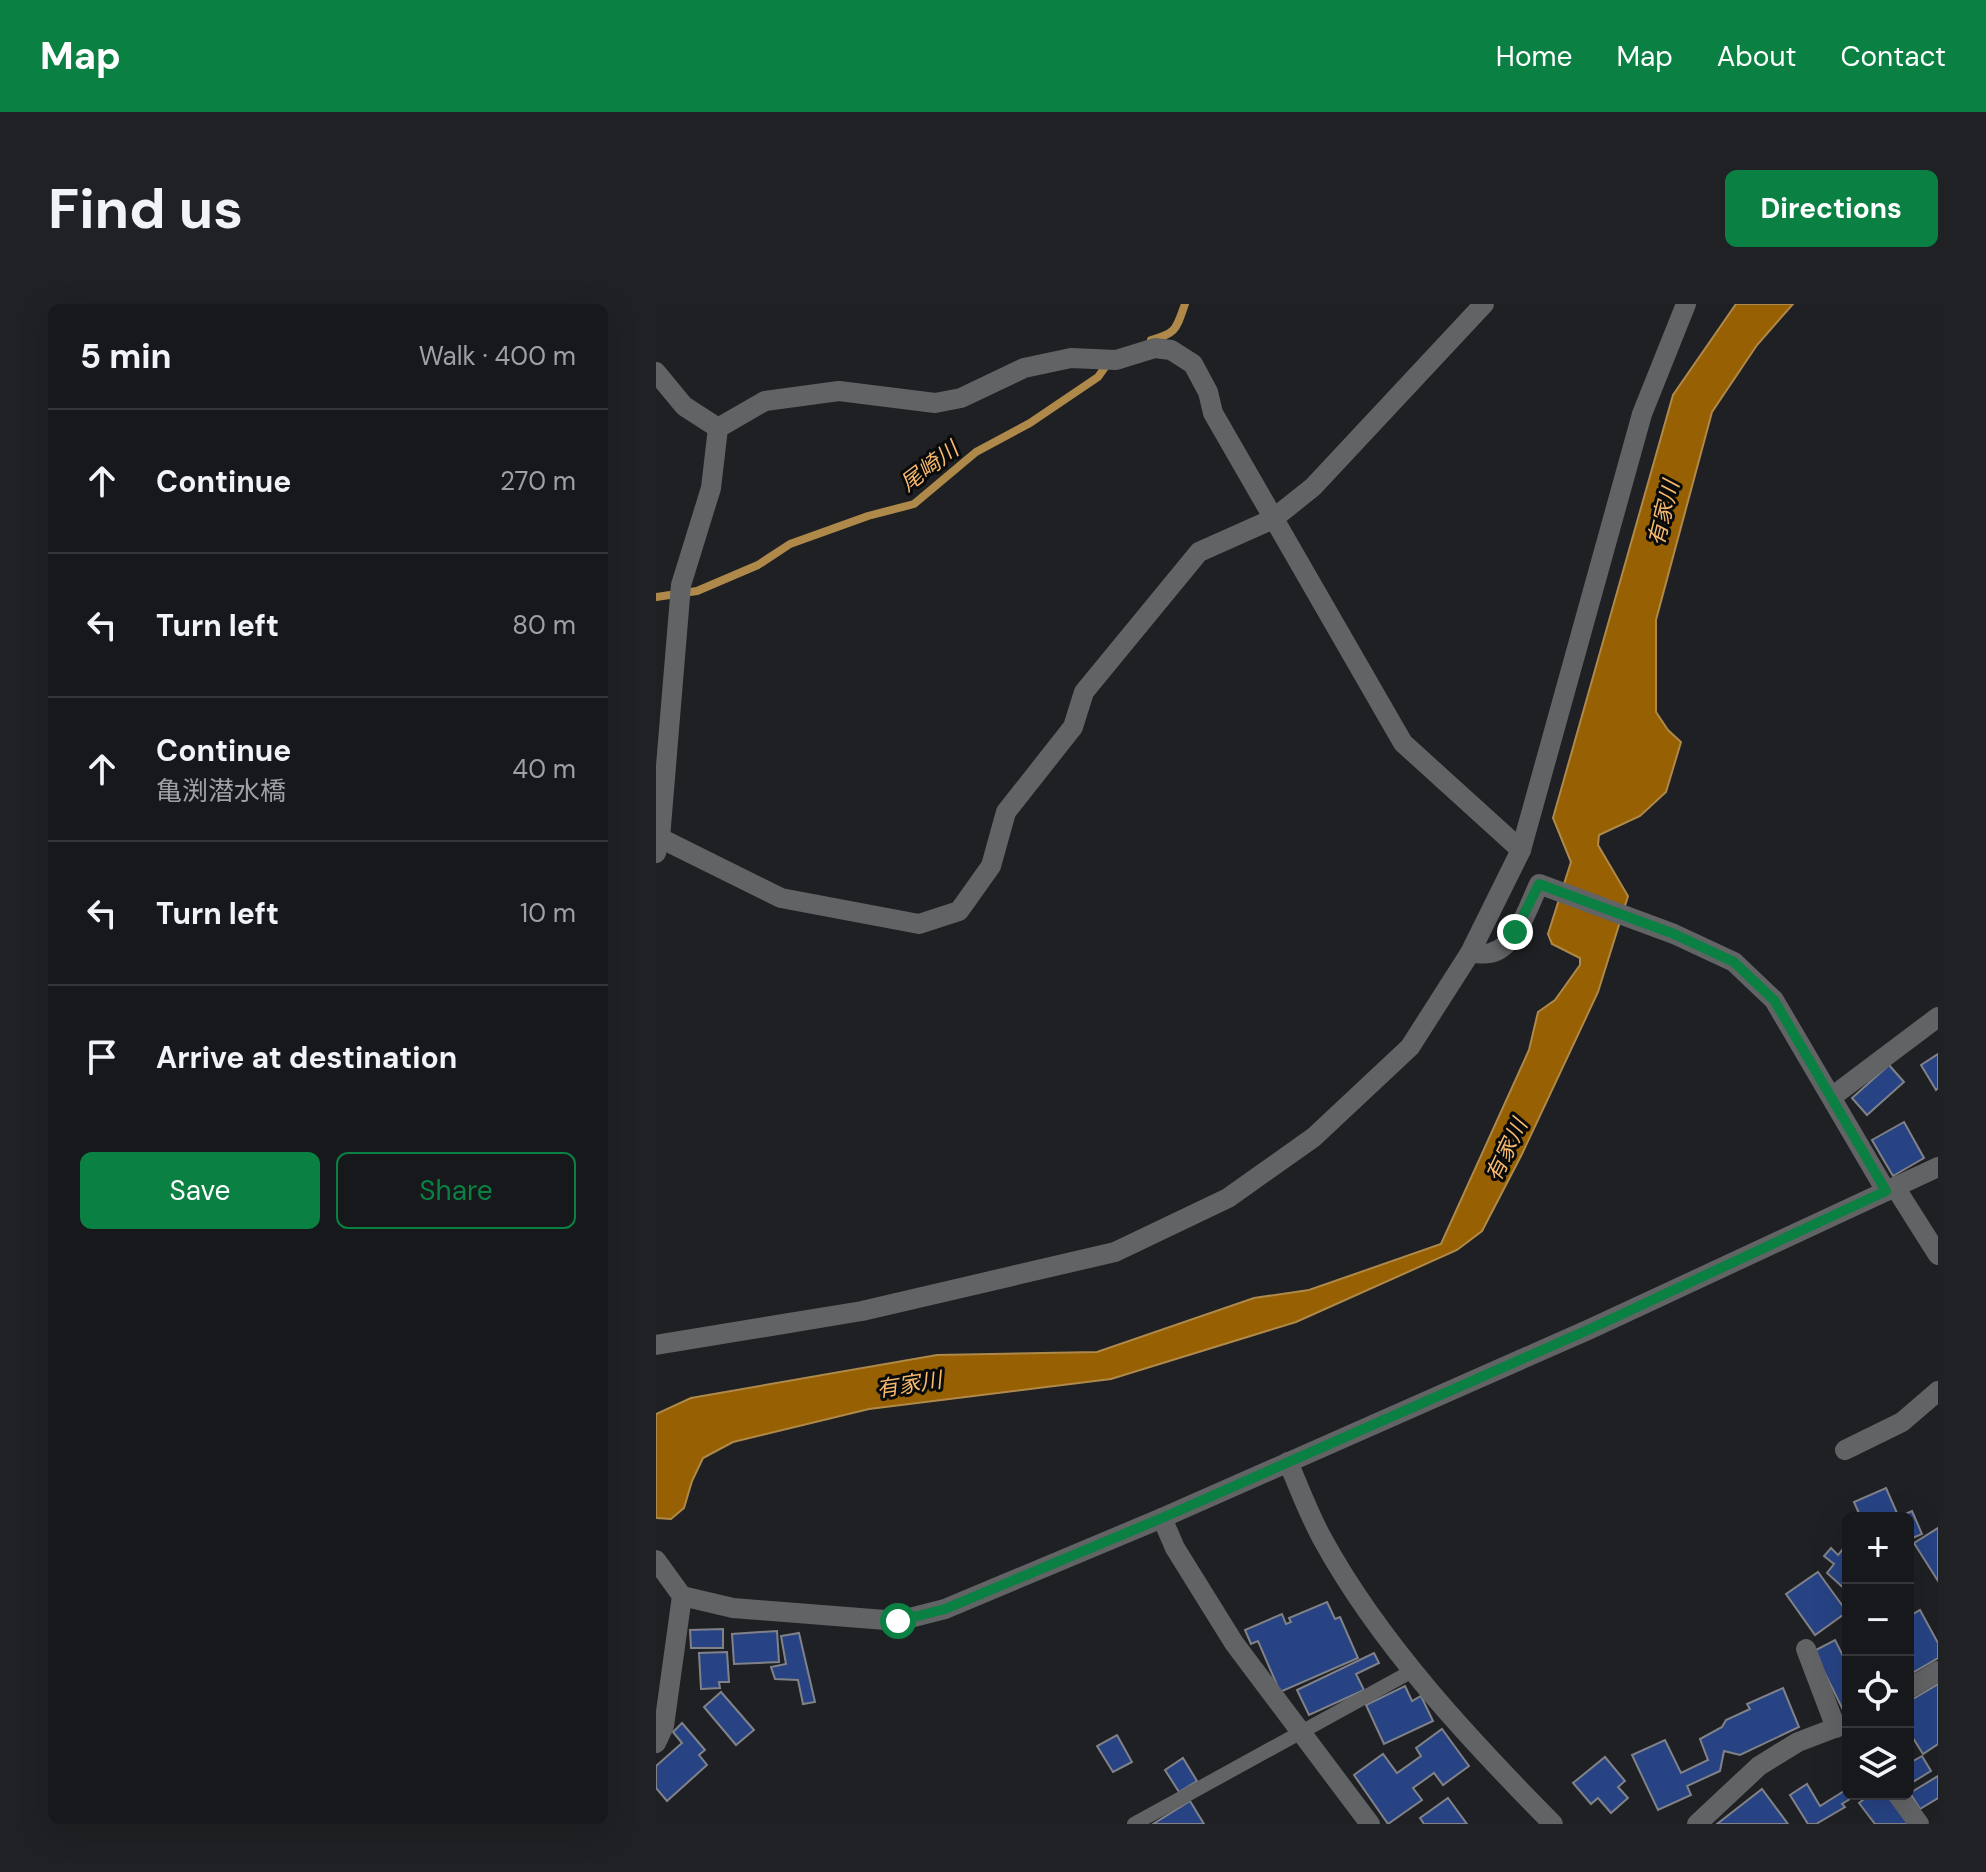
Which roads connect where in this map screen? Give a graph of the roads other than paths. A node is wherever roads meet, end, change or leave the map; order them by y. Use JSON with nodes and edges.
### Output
{"nodes":[{"id":1,"x":1484,"y":304,"type":"edge"},
{"id":2,"x":1686,"y":304,"type":"edge"},
{"id":3,"x":656,"y":372,"type":"edge"},
{"id":4,"x":718,"y":428,"type":"junction"},
{"id":5,"x":1273,"y":519,"type":"junction"},
{"id":6,"x":658,"y":846,"type":"edge"},
{"id":7,"x":1521,"y":850,"type":"junction"},
{"id":8,"x":1470,"y":953,"type":"junction"},
{"id":9,"x":1938,"y":1017,"type":"edge"},
{"id":10,"x":1833,"y":1096,"type":"junction"},
{"id":11,"x":1938,"y":1167,"type":"edge"},
{"id":12,"x":1890,"y":1189,"type":"junction"},
{"id":13,"x":1938,"y":1255,"type":"edge"},
{"id":14,"x":656,"y":1345,"type":"edge"},
{"id":15,"x":1938,"y":1391,"type":"edge"},
{"id":16,"x":1845,"y":1450,"type":"dead end"},
{"id":17,"x":1288,"y":1462,"type":"junction"},
{"id":18,"x":1162,"y":1518,"type":"junction"},
{"id":19,"x":656,"y":1560,"type":"edge"},
{"id":20,"x":682,"y":1596,"type":"junction"},
{"id":21,"x":1806,"y":1649,"type":"dead end"},
{"id":22,"x":1414,"y":1670,"type":"junction"},
{"id":23,"x":1938,"y":1671,"type":"edge"},
{"id":24,"x":1914,"y":1685,"type":"edge"},
{"id":25,"x":1842,"y":1723,"type":"edge"},
{"id":26,"x":1842,"y":1728,"type":"edge"},
{"id":27,"x":1303,"y":1732,"type":"junction"},
{"id":28,"x":656,"y":1743,"type":"edge"},
{"id":29,"x":1901,"y":1800,"type":"edge"},
{"id":30,"x":1134,"y":1824,"type":"edge"},
{"id":31,"x":1370,"y":1824,"type":"edge"},
{"id":32,"x":1553,"y":1824,"type":"edge"},
{"id":33,"x":1697,"y":1824,"type":"edge"},
{"id":34,"x":1919,"y":1824,"type":"edge"}],
"edges":[{"from":1,"to":5,"type":"street"},
{"from":2,"to":7,"type":"street"},
{"from":3,"to":4,"type":"street"},
{"from":4,"to":5,"type":"street"},
{"from":4,"to":6,"type":"street"},
{"from":5,"to":6,"type":"street"},
{"from":5,"to":7,"type":"street"},
{"from":7,"to":8,"type":"street"},
{"from":8,"to":10,"type":"street"},
{"from":8,"to":14,"type":"street"},
{"from":9,"to":10,"type":"street"},
{"from":10,"to":12,"type":"street"},
{"from":11,"to":12,"type":"street"},
{"from":12,"to":13,"type":"street"},
{"from":12,"to":17,"type":"street"},
{"from":15,"to":16,"type":"street"},
{"from":17,"to":18,"type":"street"},
{"from":17,"to":22,"type":"street"},
{"from":18,"to":20,"type":"street"},
{"from":18,"to":27,"type":"street"},
{"from":19,"to":20,"type":"street"},
{"from":20,"to":28,"type":"street"},
{"from":21,"to":25,"type":"street"},
{"from":22,"to":27,"type":"lane"},
{"from":22,"to":32,"type":"street"},
{"from":23,"to":24,"type":"street"},
{"from":26,"to":33,"type":"street"},
{"from":27,"to":30,"type":"lane"},
{"from":27,"to":31,"type":"street"},
{"from":29,"to":34,"type":"street"}]}
